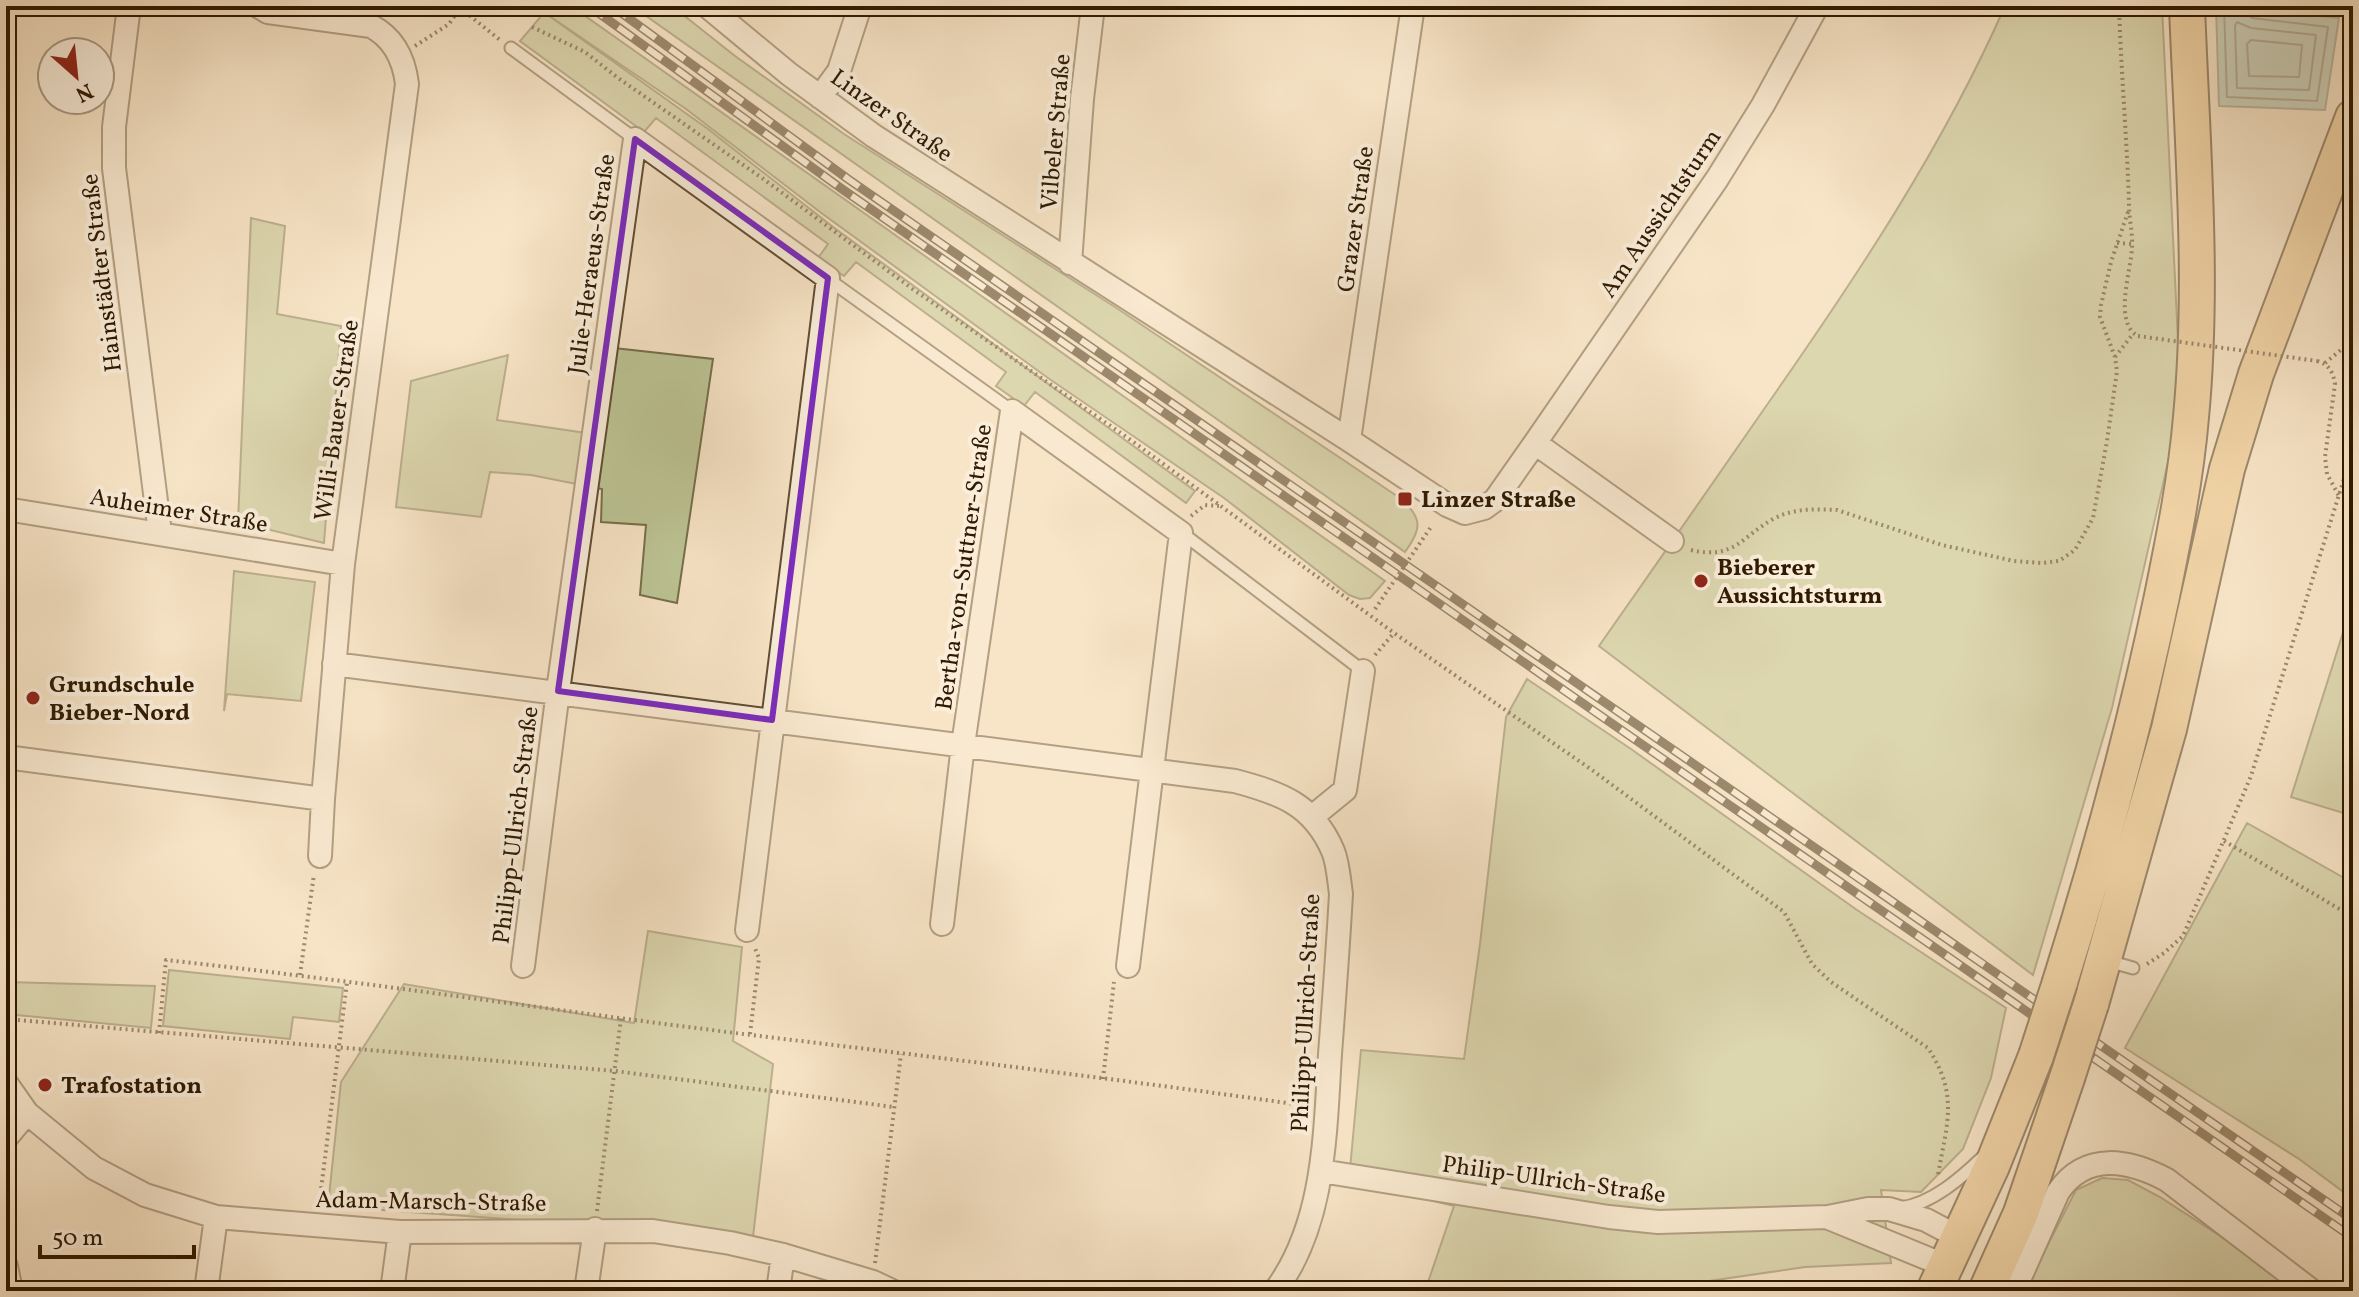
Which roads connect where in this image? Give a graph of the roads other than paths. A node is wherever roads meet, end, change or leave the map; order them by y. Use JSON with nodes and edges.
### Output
{"nodes":[{"id":1,"x":129,"y":6,"type":"edge"},
{"id":2,"x":258,"y":6,"type":"edge"},
{"id":3,"x":707,"y":6,"type":"edge"},
{"id":4,"x":860,"y":6,"type":"edge"},
{"id":5,"x":1093,"y":6,"type":"edge"},
{"id":6,"x":1413,"y":6,"type":"edge"},
{"id":7,"x":1817,"y":6,"type":"edge"},
{"id":8,"x":2187,"y":6,"type":"edge"},
{"id":9,"x":511,"y":48,"type":"road end"},
{"id":10,"x":820,"y":97,"type":"junction"},
{"id":11,"x":2353,"y":117,"type":"edge"},
{"id":12,"x":635,"y":139,"type":"junction"},
{"id":13,"x":1070,"y":263,"type":"junction"},
{"id":14,"x":828,"y":278,"type":"junction"},
{"id":15,"x":1012,"y":411,"type":"junction"},
{"id":16,"x":1349,"y":440,"type":"junction"},
{"id":17,"x":1535,"y":443,"type":"junction"},
{"id":18,"x":6,"y":509,"type":"edge"},
{"id":19,"x":1460,"y":512,"type":"joint"},
{"id":20,"x":160,"y":533,"type":"junction"},
{"id":21,"x":1181,"y":533,"type":"junction"},
{"id":22,"x":1672,"y":541,"type":"road end"},
{"id":23,"x":343,"y":564,"type":"junction"},
{"id":24,"x":1370,"y":662,"type":"joint"},
{"id":25,"x":334,"y":664,"type":"junction"},
{"id":26,"x":558,"y":691,"type":"junction"},
{"id":27,"x":772,"y":720,"type":"junction"},
{"id":28,"x":963,"y":745,"type":"junction"},
{"id":29,"x":6,"y":757,"type":"edge"},
{"id":30,"x":1152,"y":770,"type":"junction"},
{"id":31,"x":323,"y":799,"type":"junction"},
{"id":32,"x":1312,"y":817,"type":"junction"},
{"id":33,"x":320,"y":856,"type":"road end"},
{"id":34,"x":942,"y":924,"type":"dead end"},
{"id":35,"x":747,"y":930,"type":"road end"},
{"id":36,"x":523,"y":966,"type":"dead end"},
{"id":37,"x":1128,"y":966,"type":"road end"},
{"id":38,"x":6,"y":1083,"type":"edge"},
{"id":39,"x":27,"y":1113,"type":"junction"},
{"id":40,"x":2004,"y":1137,"type":"junction"},
{"id":41,"x":6,"y":1138,"type":"edge"},
{"id":42,"x":1321,"y":1171,"type":"junction"},
{"id":43,"x":1889,"y":1209,"type":"junction"},
{"id":44,"x":216,"y":1217,"type":"junction"},
{"id":45,"x":1828,"y":1217,"type":"junction"},
{"id":46,"x":595,"y":1229,"type":"junction"},
{"id":47,"x":400,"y":1232,"type":"junction"},
{"id":48,"x":783,"y":1255,"type":"junction"},
{"id":49,"x":1947,"y":1265,"type":"edge"},
{"id":50,"x":6,"y":1266,"type":"edge"},
{"id":51,"x":1998,"y":1285,"type":"edge"},
{"id":52,"x":882,"y":1286,"type":"edge"},
{"id":53,"x":11,"y":1291,"type":"edge"},
{"id":54,"x":206,"y":1291,"type":"edge"},
{"id":55,"x":392,"y":1291,"type":"edge"},
{"id":56,"x":586,"y":1291,"type":"edge"},
{"id":57,"x":778,"y":1291,"type":"edge"},
{"id":58,"x":1275,"y":1291,"type":"edge"},
{"id":59,"x":2312,"y":1291,"type":"edge"}],
"edges":[{"from":1,"to":20,"type":"street","name":"Hainstädter Straße"},
{"from":2,"to":23,"type":"street","name":"Willi-Bauer-Straße"},
{"from":3,"to":10,"type":"street","name":"Linzer Straße"},
{"from":4,"to":10,"type":"street"},
{"from":5,"to":13,"type":"street","name":"Vilbeler Straße"},
{"from":6,"to":16,"type":"street","name":"Grazer Straße"},
{"from":7,"to":17,"type":"street","name":"Am Aussichtsturm"},
{"from":8,"to":40,"type":"main road","bridge":true},
{"from":9,"to":12,"type":"lane"},
{"from":10,"to":13,"type":"street","name":"Linzer Straße"},
{"from":11,"to":51,"type":"main road","bridge":true},
{"from":12,"to":14,"type":"street","name":"Julie-Heraeus-Straße"},
{"from":12,"to":26,"type":"street","name":"Julie-Heraeus-Straße"},
{"from":13,"to":16,"type":"street","name":"Linzer Straße"},
{"from":14,"to":15,"type":"lane"},
{"from":14,"to":27,"type":"street"},
{"from":15,"to":21,"type":"street","name":"Bertha-von-Suttner-Straße"},
{"from":15,"to":28,"type":"street","name":"Bertha-von-Suttner-Straße"},
{"from":16,"to":19,"type":"street","name":"Linzer Straße"},
{"from":17,"to":19,"type":"street","name":"Am Aussichtsturm"},
{"from":17,"to":22,"type":"street"},
{"from":18,"to":20,"type":"street","name":"Auheimer Straße"},
{"from":20,"to":23,"type":"street","name":"Auheimer Straße"},
{"from":21,"to":24,"type":"lane"},
{"from":21,"to":30,"type":"street"},
{"from":23,"to":25,"type":"street","name":"Willi-Bauer-Straße"},
{"from":24,"to":32,"type":"street"},
{"from":25,"to":26,"type":"street","name":"Philipp-Ullrich-Straße"},
{"from":25,"to":31,"type":"street","name":"Willi-Bauer-Straße"},
{"from":26,"to":27,"type":"street","name":"Philipp-Ullrich-Straße"},
{"from":26,"to":36,"type":"street","name":"Philipp-Ullrich-Straße"},
{"from":27,"to":28,"type":"street","name":"Philipp-Ullrich-Straße"},
{"from":27,"to":35,"type":"street"},
{"from":28,"to":30,"type":"street","name":"Philipp-Ullrich-Straße"},
{"from":28,"to":34,"type":"street"},
{"from":29,"to":31,"type":"street"},
{"from":30,"to":32,"type":"street","name":"Philipp-Ullrich-Straße"},
{"from":30,"to":37,"type":"street"},
{"from":31,"to":33,"type":"street","name":"Willi-Bauer-Straße"},
{"from":32,"to":42,"type":"street","name":"Philipp-Ullrich-Straße"},
{"from":38,"to":39,"type":"street","name":"Adam-Marsch-Straße"},
{"from":39,"to":41,"type":"street"},
{"from":39,"to":44,"type":"street","name":"Adam-Marsch-Straße"},
{"from":40,"to":43,"type":"lane"},
{"from":40,"to":49,"type":"main road"},
{"from":42,"to":45,"type":"street","name":"Philip-Ullrich-Straße"},
{"from":42,"to":58,"type":"street"},
{"from":43,"to":45,"type":"street","name":"Philip-Ullrich-Straße"},
{"from":43,"to":49,"type":"street","name":"Philip-Ullrich-Straße"},
{"from":44,"to":47,"type":"street","name":"Adam-Marsch-Straße"},
{"from":44,"to":54,"type":"street"},
{"from":45,"to":49,"type":"street","name":"Philip-Ullrich-Straße"},
{"from":46,"to":47,"type":"street","name":"Adam-Marsch-Straße"},
{"from":46,"to":48,"type":"street","name":"Adam-Marsch-Straße"},
{"from":46,"to":56,"type":"street"},
{"from":47,"to":55,"type":"street"},
{"from":48,"to":52,"type":"street","name":"Adam-Marsch-Straße"},
{"from":48,"to":57,"type":"street"},
{"from":49,"to":51,"type":"main road"},
{"from":50,"to":53,"type":"street"},
{"from":51,"to":59,"type":"street"}]}
